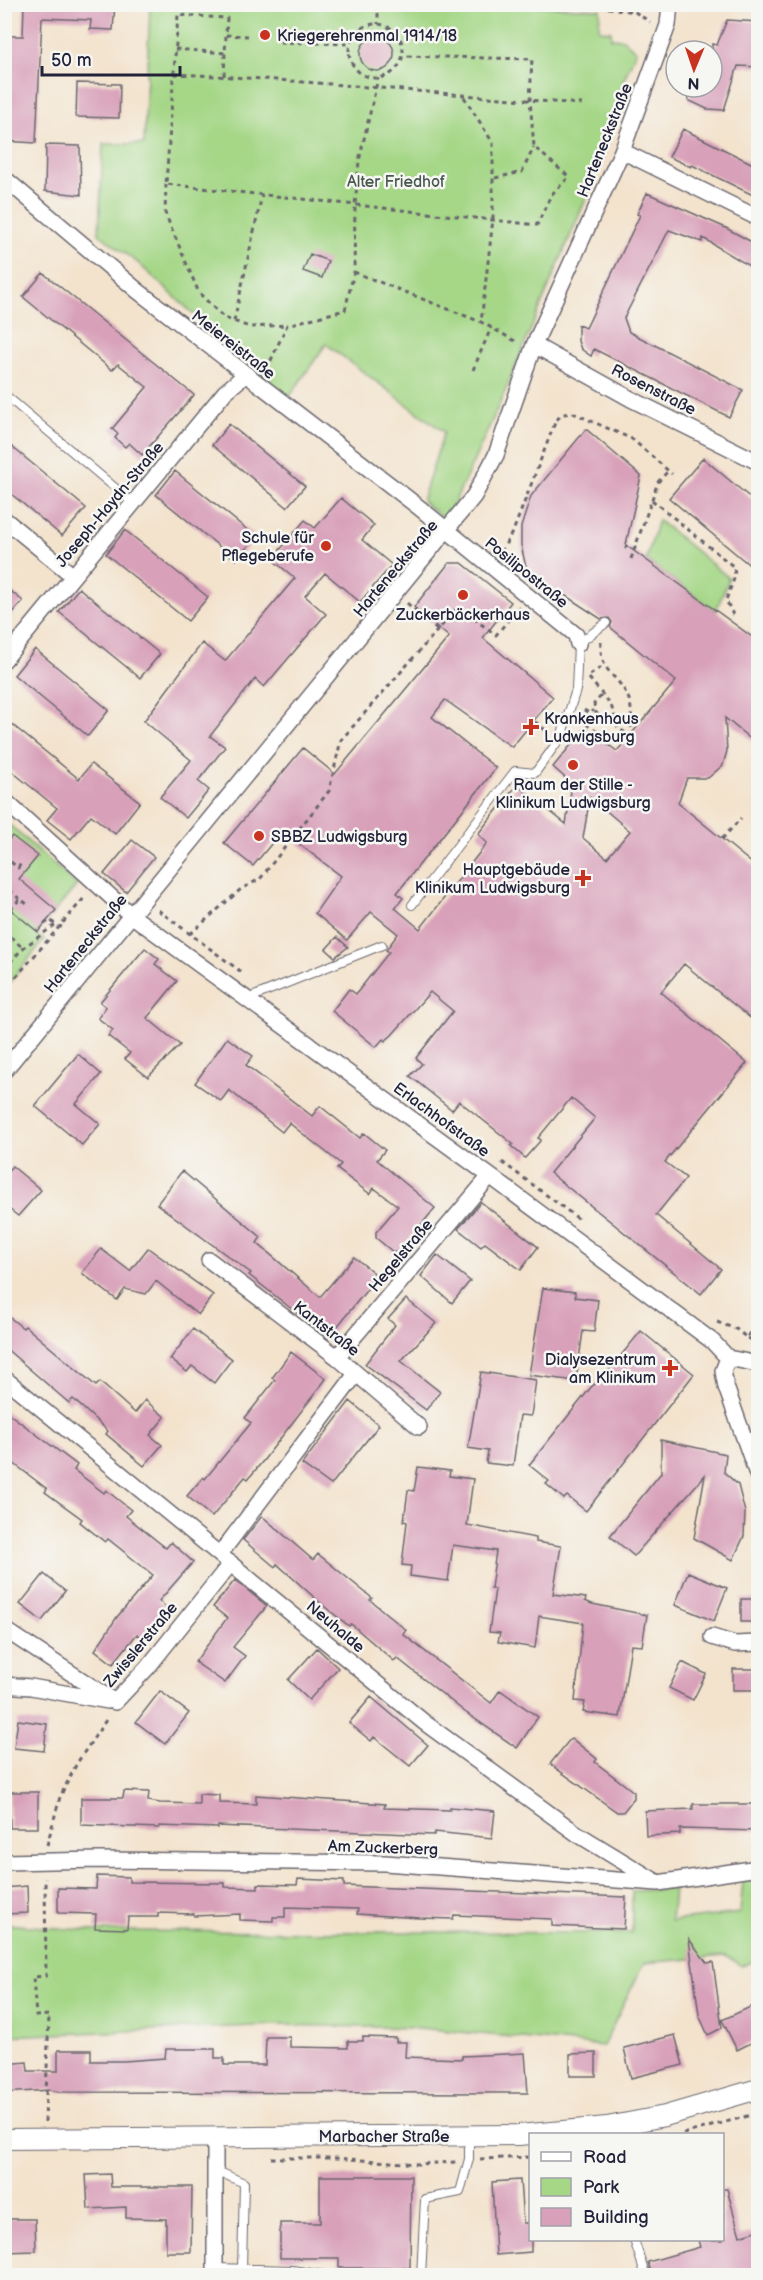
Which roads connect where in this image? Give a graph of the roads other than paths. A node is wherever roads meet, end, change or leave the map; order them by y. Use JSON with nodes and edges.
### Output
{"nodes":[{"id":1,"x":670,"y":4,"type":"edge"},
{"id":2,"x":622,"y":151,"type":"junction"},
{"id":3,"x":4,"y":178,"type":"edge"},
{"id":4,"x":759,"y":218,"type":"edge"},
{"id":5,"x":533,"y":348,"type":"junction"},
{"id":6,"x":244,"y":375,"type":"junction"},
{"id":7,"x":4,"y":394,"type":"edge"},
{"id":8,"x":759,"y":462,"type":"edge"},
{"id":9,"x":133,"y":503,"type":"junction"},
{"id":10,"x":4,"y":519,"type":"edge"},
{"id":11,"x":447,"y":532,"type":"junction"},
{"id":12,"x":72,"y":575,"type":"junction"},
{"id":13,"x":606,"y":623,"type":"dead end"},
{"id":14,"x":578,"y":644,"type":"junction"},
{"id":15,"x":4,"y":660,"type":"edge"},
{"id":16,"x":4,"y":800,"type":"edge"},
{"id":17,"x":412,"y":905,"type":"dead end"},
{"id":18,"x":131,"y":915,"type":"junction"},
{"id":19,"x":382,"y":945,"type":"dead end"},
{"id":20,"x":246,"y":999,"type":"junction"},
{"id":21,"x":4,"y":1071,"type":"edge"},
{"id":22,"x":490,"y":1176,"type":"junction"},
{"id":23,"x":209,"y":1260,"type":"dead end"},
{"id":24,"x":337,"y":1357,"type":"junction"},
{"id":25,"x":728,"y":1358,"type":"junction"},
{"id":26,"x":759,"y":1364,"type":"edge"},
{"id":27,"x":356,"y":1374,"type":"junction"},
{"id":28,"x":4,"y":1378,"type":"edge"},
{"id":29,"x":419,"y":1428,"type":"dead end"},
{"id":30,"x":759,"y":1477,"type":"edge"},
{"id":31,"x":225,"y":1558,"type":"junction"},
{"id":32,"x":4,"y":1629,"type":"edge"},
{"id":33,"x":712,"y":1637,"type":"dead end"},
{"id":34,"x":759,"y":1642,"type":"edge"},
{"id":35,"x":4,"y":1685,"type":"edge"},
{"id":36,"x":115,"y":1702,"type":"junction"},
{"id":37,"x":4,"y":1862,"type":"edge"},
{"id":38,"x":759,"y":1868,"type":"edge"},
{"id":39,"x":658,"y":1883,"type":"junction"},
{"id":40,"x":759,"y":2089,"type":"edge"},
{"id":41,"x":608,"y":2131,"type":"edge"},
{"id":42,"x":564,"y":2133,"type":"edge"},
{"id":43,"x":529,"y":2135,"type":"edge"},
{"id":44,"x":469,"y":2136,"type":"junction"},
{"id":45,"x":215,"y":2137,"type":"junction"},
{"id":46,"x":4,"y":2139,"type":"edge"},
{"id":47,"x":215,"y":2170,"type":"junction"},
{"id":48,"x":634,"y":2241,"type":"edge"},
{"id":49,"x":242,"y":2269,"type":"junction"},
{"id":50,"x":215,"y":2272,"type":"edge"},
{"id":51,"x":330,"y":2276,"type":"edge"},
{"id":52,"x":421,"y":2276,"type":"edge"},
{"id":53,"x":646,"y":2276,"type":"edge"}],
"edges":[{"from":1,"to":2,"type":"street","name":"Harteneckstraße"},
{"from":2,"to":4,"type":"street"},
{"from":2,"to":5,"type":"street","name":"Harteneckstraße"},
{"from":3,"to":6,"type":"street","name":"Meiereistraße"},
{"from":5,"to":8,"type":"street","name":"Rosenstraße"},
{"from":5,"to":11,"type":"street","name":"Harteneckstraße"},
{"from":6,"to":9,"type":"street","name":"Joseph-Haydn-Straße"},
{"from":6,"to":11,"type":"street","name":"Meiereistraße"},
{"from":7,"to":9,"type":"lane"},
{"from":9,"to":12,"type":"street","name":"Joseph-Haydn-Straße"},
{"from":10,"to":12,"type":"street"},
{"from":11,"to":14,"type":"street","name":"Posilipostraße"},
{"from":11,"to":18,"type":"street","name":"Harteneckstraße"},
{"from":12,"to":15,"type":"street","name":"Joseph-Haydn-Straße"},
{"from":13,"to":14,"type":"lane"},
{"from":14,"to":17,"type":"lane"},
{"from":16,"to":18,"type":"street","name":"Erlachhofstraße"},
{"from":18,"to":20,"type":"street","name":"Erlachhofstraße"},
{"from":18,"to":21,"type":"street","name":"Harteneckstraße"},
{"from":19,"to":20,"type":"lane"},
{"from":20,"to":22,"type":"street","name":"Erlachhofstraße"},
{"from":22,"to":24,"type":"street","name":"Hegelstraße"},
{"from":22,"to":25,"type":"street","name":"Erlachhofstraße"},
{"from":23,"to":24,"type":"street","name":"Kantstraße"},
{"from":24,"to":27,"type":"street","name":"Kantstraße"},
{"from":25,"to":26,"type":"street"},
{"from":25,"to":30,"type":"street"},
{"from":27,"to":29,"type":"street","name":"Kantstraße"},
{"from":27,"to":31,"type":"street"},
{"from":28,"to":31,"type":"street","name":"Neuhalde"},
{"from":31,"to":36,"type":"street","name":"Zwisslerstraße"},
{"from":31,"to":39,"type":"street","name":"Neuhalde"},
{"from":32,"to":36,"type":"street","name":"Zwisslerstraße"},
{"from":33,"to":34,"type":"street"},
{"from":35,"to":36,"type":"street"},
{"from":37,"to":39,"type":"street","name":"Am Zuckerberg"},
{"from":38,"to":39,"type":"street","name":"Am Zuckerberg"},
{"from":40,"to":41,"type":"main road","name":"Marbacher Straße"},
{"from":41,"to":42,"type":"main road","name":"Marbacher Straße"},
{"from":43,"to":44,"type":"main road","name":"Marbacher Straße"},
{"from":44,"to":45,"type":"main road","name":"Marbacher Straße"},
{"from":44,"to":52,"type":"lane"},
{"from":45,"to":46,"type":"main road","name":"Marbacher Straße"},
{"from":45,"to":47,"type":"street"},
{"from":47,"to":49,"type":"lane"},
{"from":47,"to":50,"type":"street"},
{"from":48,"to":53,"type":"lane"},
{"from":49,"to":50,"type":"lane"},
{"from":49,"to":51,"type":"lane"}]}
